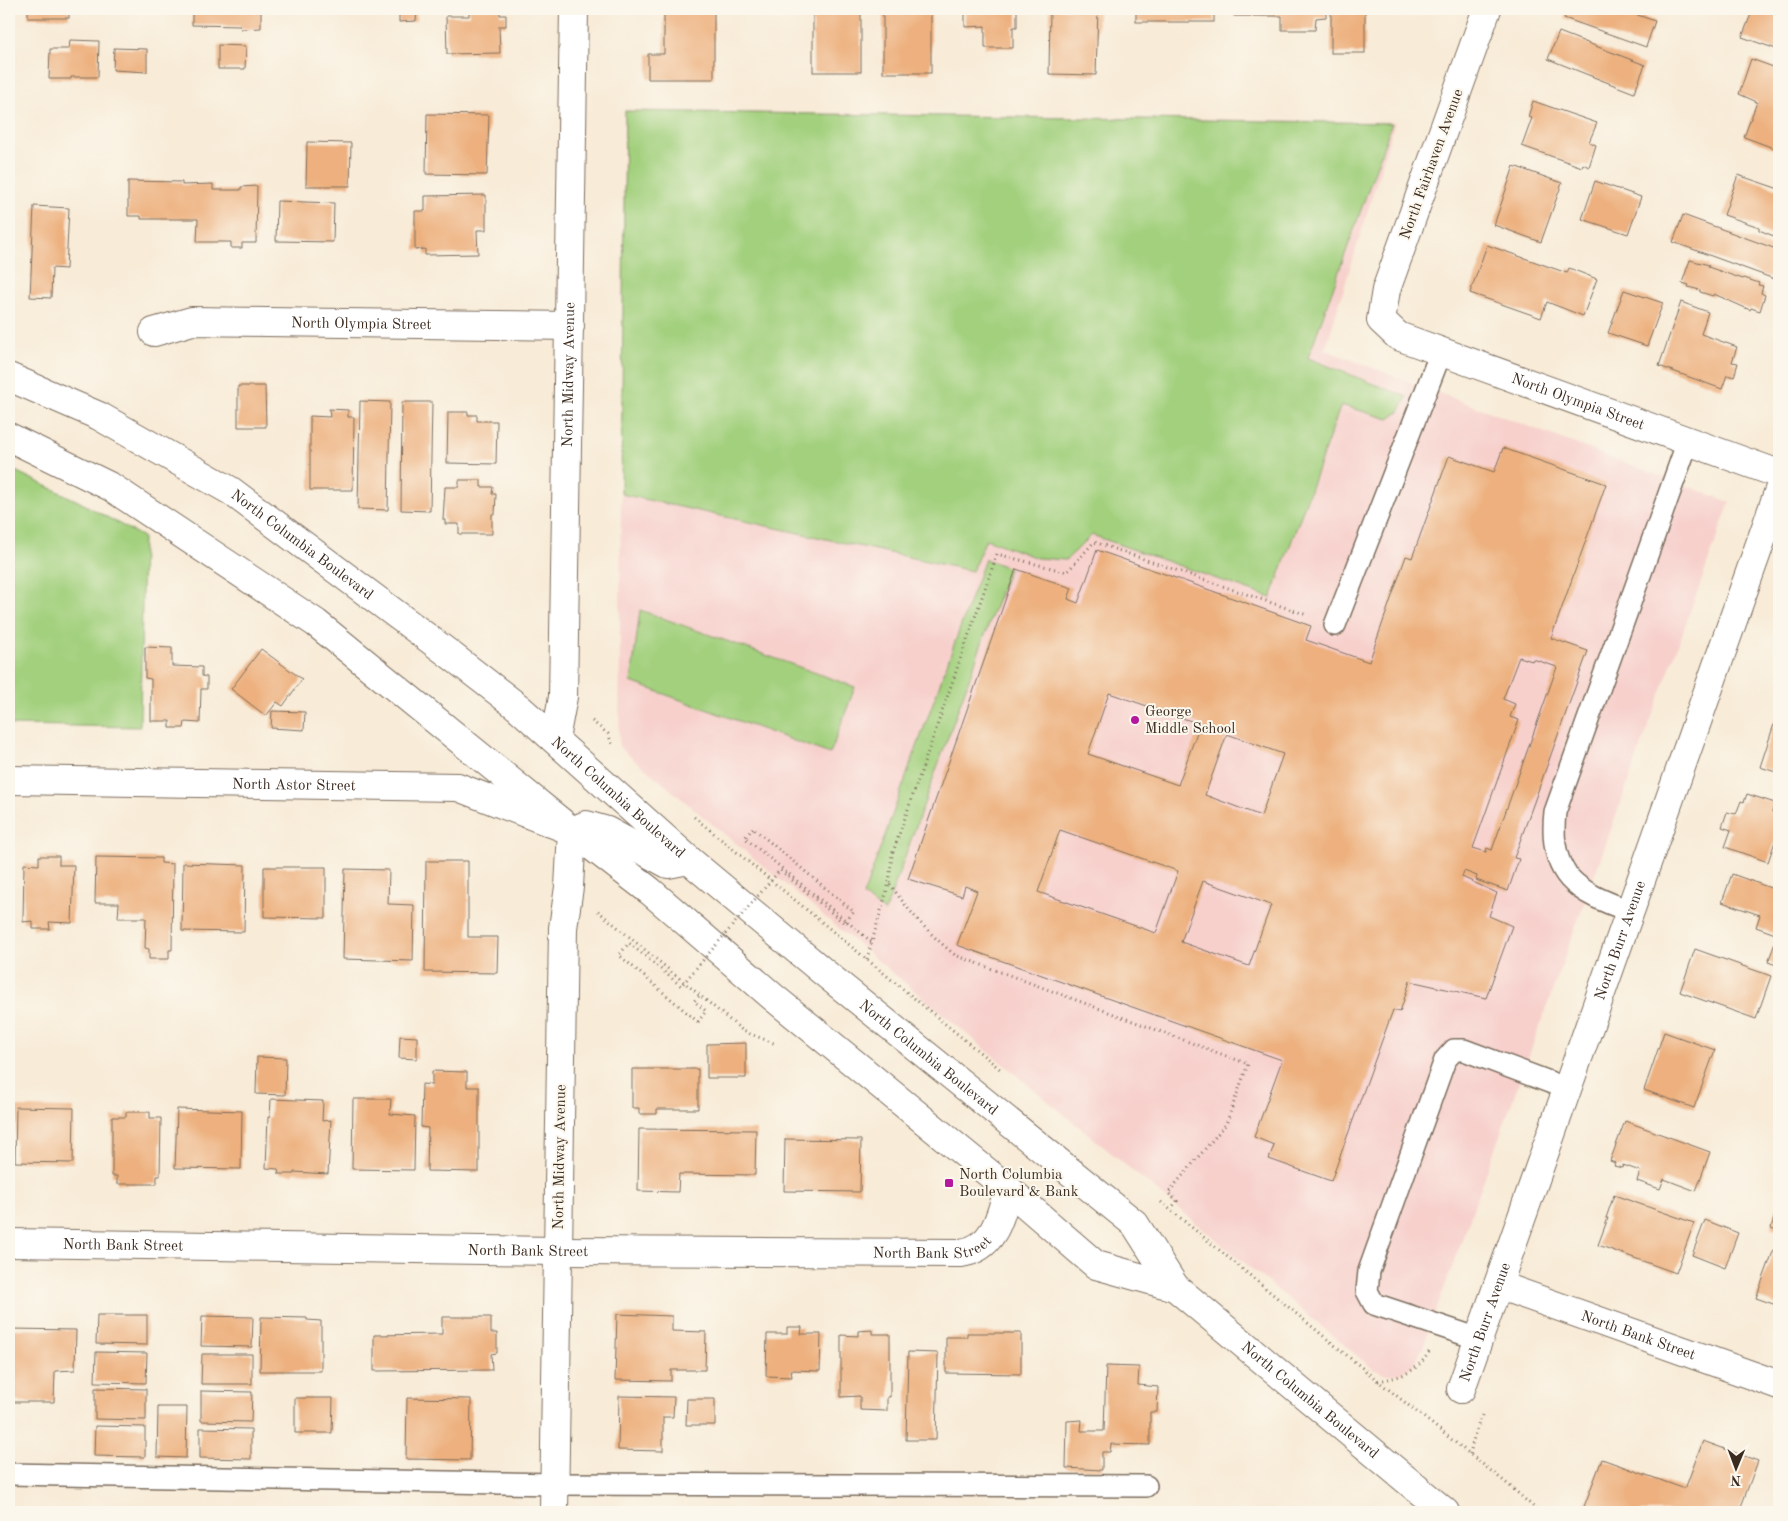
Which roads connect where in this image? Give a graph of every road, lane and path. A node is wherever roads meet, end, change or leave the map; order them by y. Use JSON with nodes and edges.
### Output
{"nodes":[{"id":1,"x":574,"y":9,"type":"edge"},
{"id":2,"x":1487,"y":9,"type":"edge"},
{"id":3,"x":1382,"y":320,"type":"joint"},
{"id":4,"x":570,"y":326,"type":"junction"},
{"id":5,"x":154,"y":332,"type":"dead end"},
{"id":6,"x":1440,"y":352,"type":"junction"},
{"id":7,"x":9,"y":377,"type":"edge"},
{"id":8,"x":9,"y":437,"type":"edge"},
{"id":9,"x":1688,"y":441,"type":"junction"},
{"id":10,"x":1779,"y":474,"type":"edge"},
{"id":11,"x":1779,"y":490,"type":"edge"},
{"id":12,"x":1335,"y":625,"type":"joint"},
{"id":13,"x":608,"y":734,"type":"dead end"},
{"id":14,"x":555,"y":739,"type":"junction"},
{"id":15,"x":616,"y":753,"type":"dead end"},
{"id":16,"x":9,"y":780,"type":"edge"},
{"id":17,"x":692,"y":815,"type":"dead end"},
{"id":18,"x":572,"y":831,"type":"junction"},
{"id":19,"x":689,"y":860,"type":"junction"},
{"id":20,"x":889,"y":883,"type":"junction"},
{"id":21,"x":569,"y":887,"type":"junction"},
{"id":22,"x":1630,"y":911,"type":"junction"},
{"id":23,"x":872,"y":942,"type":"junction"},
{"id":24,"x":867,"y":958,"type":"junction"},
{"id":25,"x":700,"y":995,"type":"junction"},
{"id":26,"x":780,"y":1045,"type":"dead end"},
{"id":27,"x":1003,"y":1072,"type":"dead end"},
{"id":28,"x":1568,"y":1089,"type":"junction"},
{"id":29,"x":1008,"y":1189,"type":"junction"},
{"id":30,"x":1159,"y":1199,"type":"dead end"},
{"id":31,"x":1171,"y":1209,"type":"junction"},
{"id":32,"x":9,"y":1243,"type":"edge"},
{"id":33,"x":558,"y":1251,"type":"junction"},
{"id":34,"x":1498,"y":1285,"type":"junction"},
{"id":35,"x":1175,"y":1287,"type":"junction"},
{"id":36,"x":1440,"y":1326,"type":"junction"},
{"id":37,"x":1479,"y":1339,"type":"junction"},
{"id":38,"x":1378,"y":1382,"type":"junction"},
{"id":39,"x":1779,"y":1385,"type":"edge"},
{"id":40,"x":1461,"y":1389,"type":"dead end"},
{"id":41,"x":9,"y":1474,"type":"edge"},
{"id":42,"x":554,"y":1484,"type":"junction"},
{"id":43,"x":1146,"y":1486,"type":"dead end"},
{"id":44,"x":554,"y":1512,"type":"edge"},
{"id":45,"x":1445,"y":1512,"type":"edge"},
{"id":46,"x":1540,"y":1512,"type":"edge"}],
"edges":[{"from":1,"to":4,"type":"street","name":"North Midway Avenue"},
{"from":2,"to":3,"type":"street","name":"North Fairhaven Avenue"},
{"from":3,"to":6,"type":"street","name":"North Olympia Street"},
{"from":4,"to":5,"type":"street","name":"North Olympia Street"},
{"from":4,"to":14,"type":"street","name":"North Midway Avenue"},
{"from":6,"to":9,"type":"street","name":"North Olympia Street"},
{"from":6,"to":12,"type":"lane"},
{"from":7,"to":14,"type":"street","name":"North Columbia Boulevard"},
{"from":8,"to":18,"type":"street","name":"North Columbia Boulevard"},
{"from":9,"to":10,"type":"street","name":"North Olympia Street"},
{"from":9,"to":22,"type":"lane"},
{"from":11,"to":22,"type":"street","name":"North Burr Avenue"},
{"from":12,"to":20,"type":"path"},
{"from":13,"to":15,"type":"path","name":"North Columbia Boulevard"},
{"from":14,"to":19,"type":"street","name":"North Columbia Boulevard"},
{"from":16,"to":18,"type":"street","name":"North Astor Street"},
{"from":17,"to":24,"type":"path"},
{"from":18,"to":19,"type":"street"},
{"from":18,"to":21,"type":"street","name":"North Midway Avenue"},
{"from":18,"to":29,"type":"street","name":"North Columbia Boulevard"},
{"from":19,"to":35,"type":"street","name":"North Columbia Boulevard"},
{"from":20,"to":23,"type":"path"},
{"from":20,"to":31,"type":"path"},
{"from":21,"to":25,"type":"path"},
{"from":21,"to":33,"type":"street","name":"North Midway Avenue"},
{"from":22,"to":28,"type":"street","name":"North Burr Avenue"},
{"from":23,"to":24,"type":"path"},
{"from":23,"to":25,"type":"path","bridge":true},
{"from":24,"to":27,"type":"path"},
{"from":25,"to":26,"type":"path"},
{"from":28,"to":34,"type":"street","name":"North Burr Avenue"},
{"from":28,"to":36,"type":"lane"},
{"from":29,"to":33,"type":"street","name":"North Bank Street"},
{"from":29,"to":35,"type":"street","name":"North Columbia Boulevard"},
{"from":30,"to":31,"type":"path"},
{"from":31,"to":38,"type":"path"},
{"from":32,"to":33,"type":"street","name":"North Bank Street"},
{"from":33,"to":42,"type":"street","name":"North Midway Avenue"},
{"from":34,"to":37,"type":"street","name":"North Burr Avenue"},
{"from":34,"to":39,"type":"street","name":"North Bank Street"},
{"from":35,"to":45,"type":"street","name":"North Columbia Boulevard"},
{"from":36,"to":37,"type":"lane"},
{"from":36,"to":38,"type":"path"},
{"from":37,"to":40,"type":"street","name":"North Burr Avenue"},
{"from":38,"to":46,"type":"path"},
{"from":41,"to":42,"type":"lane"},
{"from":42,"to":43,"type":"lane"},
{"from":42,"to":44,"type":"street","name":"North Midway Avenue"}]}
